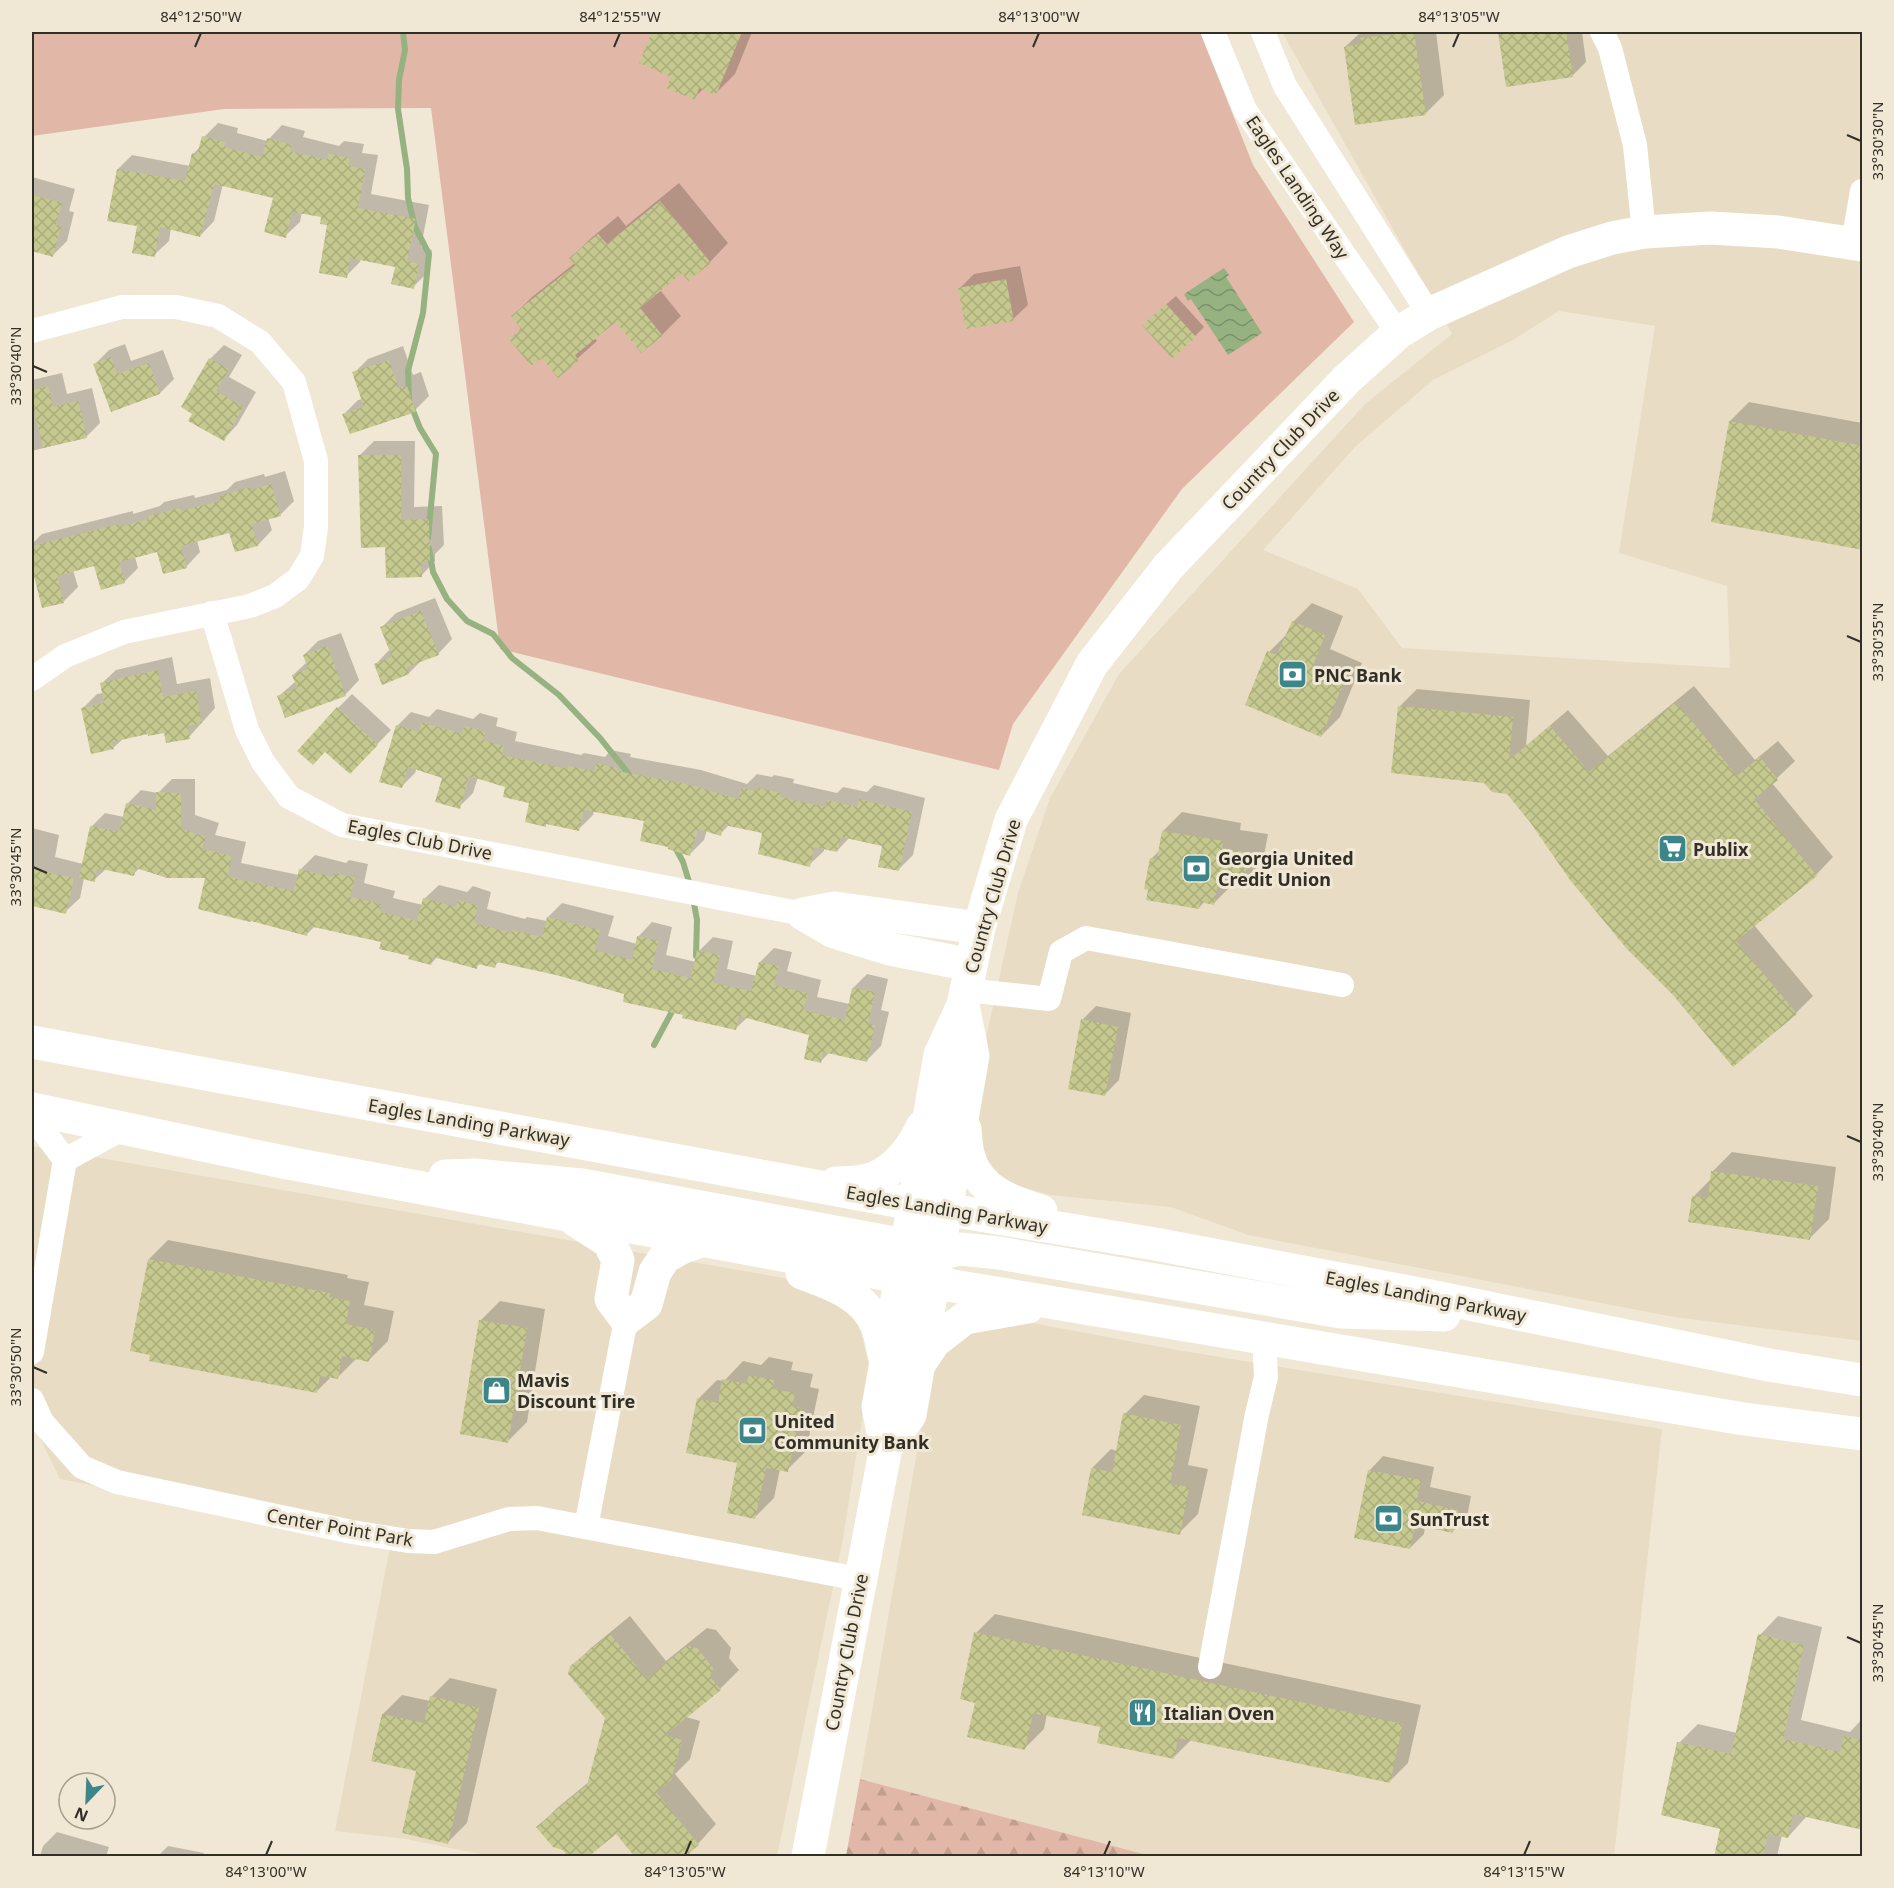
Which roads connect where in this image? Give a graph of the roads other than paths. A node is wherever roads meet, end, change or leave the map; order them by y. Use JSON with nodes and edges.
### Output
{"nodes":[{"id":1,"x":1213,"y":32,"type":"edge"},
{"id":2,"x":1263,"y":32,"type":"edge"},
{"id":3,"x":1602,"y":32,"type":"edge"},
{"id":4,"x":1863,"y":191,"type":"edge"},
{"id":5,"x":1644,"y":232,"type":"junction"},
{"id":6,"x":1858,"y":244,"type":"edge"},
{"id":7,"x":1430,"y":314,"type":"junction"},
{"id":8,"x":32,"y":331,"type":"edge"},
{"id":9,"x":1398,"y":333,"type":"junction"},
{"id":10,"x":212,"y":614,"type":"junction"},
{"id":11,"x":32,"y":679,"type":"edge"},
{"id":12,"x":803,"y":914,"type":"junction"},
{"id":13,"x":979,"y":928,"type":"junction"},
{"id":14,"x":1341,"y":985,"type":"dead end"},
{"id":15,"x":967,"y":987,"type":"junction"},
{"id":16,"x":32,"y":1042,"type":"edge"},
{"id":17,"x":32,"y":1108,"type":"edge"},
{"id":18,"x":930,"y":1109,"type":"junction"},
{"id":19,"x":32,"y":1116,"type":"edge"},
{"id":20,"x":963,"y":1116,"type":"junction"},
{"id":21,"x":122,"y":1129,"type":"junction"},
{"id":22,"x":65,"y":1160,"type":"junction"},
{"id":23,"x":368,"y":1177,"type":"junction"},
{"id":24,"x":809,"y":1185,"type":"junction"},
{"id":25,"x":913,"y":1204,"type":"junction"},
{"id":26,"x":946,"y":1209,"type":"junction"},
{"id":27,"x":566,"y":1214,"type":"junction"},
{"id":28,"x":705,"y":1240,"type":"junction"},
{"id":29,"x":1155,"y":1244,"type":"junction"},
{"id":30,"x":905,"y":1245,"type":"junction"},
{"id":31,"x":936,"y":1268,"type":"junction"},
{"id":32,"x":900,"y":1277,"type":"junction"},
{"id":33,"x":1058,"y":1303,"type":"junction"},
{"id":34,"x":1542,"y":1318,"type":"junction"},
{"id":35,"x":626,"y":1319,"type":"junction"},
{"id":36,"x":1264,"y":1337,"type":"junction"},
{"id":37,"x":32,"y":1352,"type":"edge"},
{"id":38,"x":885,"y":1361,"type":"junction"},
{"id":39,"x":919,"y":1364,"type":"junction"},
{"id":40,"x":1863,"y":1380,"type":"edge"},
{"id":41,"x":32,"y":1400,"type":"edge"},
{"id":42,"x":1863,"y":1434,"type":"edge"},
{"id":43,"x":886,"y":1447,"type":"junction"},
{"id":44,"x":586,"y":1527,"type":"junction"},
{"id":45,"x":859,"y":1580,"type":"junction"},
{"id":46,"x":1210,"y":1667,"type":"dead end"},
{"id":47,"x":808,"y":1857,"type":"edge"}],
"edges":[{"from":1,"to":9,"type":"street","name":"Eagles Landing Way"},
{"from":2,"to":7,"type":"street"},
{"from":3,"to":5,"type":"street"},
{"from":4,"to":6,"type":"street"},
{"from":5,"to":6,"type":"main road","name":"Country Club Drive"},
{"from":5,"to":7,"type":"main road","name":"Country Club Drive"},
{"from":7,"to":9,"type":"main road","name":"Country Club Drive"},
{"from":8,"to":10,"type":"street"},
{"from":9,"to":13,"type":"main road","name":"Country Club Drive"},
{"from":10,"to":11,"type":"street"},
{"from":10,"to":12,"type":"street","name":"Eagles Club Drive"},
{"from":12,"to":13,"type":"main road"},
{"from":12,"to":15,"type":"main road"},
{"from":13,"to":15,"type":"main road","name":"Country Club Drive"},
{"from":14,"to":15,"type":"street"},
{"from":15,"to":18,"type":"main road","name":"Country Club Drive"},
{"from":15,"to":20,"type":"main road","name":"Country Club Drive"},
{"from":16,"to":24,"type":"main road","name":"Eagles Landing Parkway"},
{"from":17,"to":21,"type":"main road"},
{"from":18,"to":24,"type":"main road"},
{"from":18,"to":25,"type":"main road","name":"Country Club Drive"},
{"from":19,"to":22,"type":"street"},
{"from":20,"to":26,"type":"main road","name":"Country Club Drive"},
{"from":20,"to":29,"type":"main road"},
{"from":21,"to":22,"type":"street"},
{"from":21,"to":23,"type":"main road"},
{"from":22,"to":37,"type":"street"},
{"from":23,"to":27,"type":"main road"},
{"from":23,"to":30,"type":"main road"},
{"from":24,"to":25,"type":"main road","name":"Eagles Landing Parkway"},
{"from":25,"to":26,"type":"main road","name":"Eagles Landing Parkway"},
{"from":25,"to":30,"type":"main road","name":"Country Club Drive"},
{"from":26,"to":29,"type":"main road","name":"Eagles Landing Parkway"},
{"from":26,"to":30,"type":"main road"},
{"from":26,"to":31,"type":"main road","name":"Country Club Drive"},
{"from":27,"to":28,"type":"main road"},
{"from":27,"to":35,"type":"main road"},
{"from":28,"to":32,"type":"main road"},
{"from":28,"to":35,"type":"main road"},
{"from":28,"to":38,"type":"main road"},
{"from":29,"to":34,"type":"main road","name":"Eagles Landing Parkway"},
{"from":30,"to":32,"type":"main road","name":"Country Club Drive"},
{"from":31,"to":32,"type":"main road"},
{"from":31,"to":33,"type":"main road"},
{"from":31,"to":34,"type":"main road"},
{"from":31,"to":39,"type":"main road","name":"Country Club Drive"},
{"from":32,"to":38,"type":"main road","name":"Country Club Drive"},
{"from":33,"to":36,"type":"main road"},
{"from":33,"to":39,"type":"main road"},
{"from":34,"to":40,"type":"main road","name":"Eagles Landing Parkway"},
{"from":35,"to":44,"type":"street"},
{"from":36,"to":42,"type":"main road"},
{"from":36,"to":46,"type":"street"},
{"from":38,"to":43,"type":"main road","name":"Country Club Drive"},
{"from":39,"to":43,"type":"main road","name":"Country Club Drive"},
{"from":41,"to":44,"type":"street","name":"Center Point Park"},
{"from":43,"to":45,"type":"main road","name":"Country Club Drive"},
{"from":44,"to":45,"type":"street","name":"Center Point Park"},
{"from":45,"to":47,"type":"main road","name":"Country Club Drive"}]}
